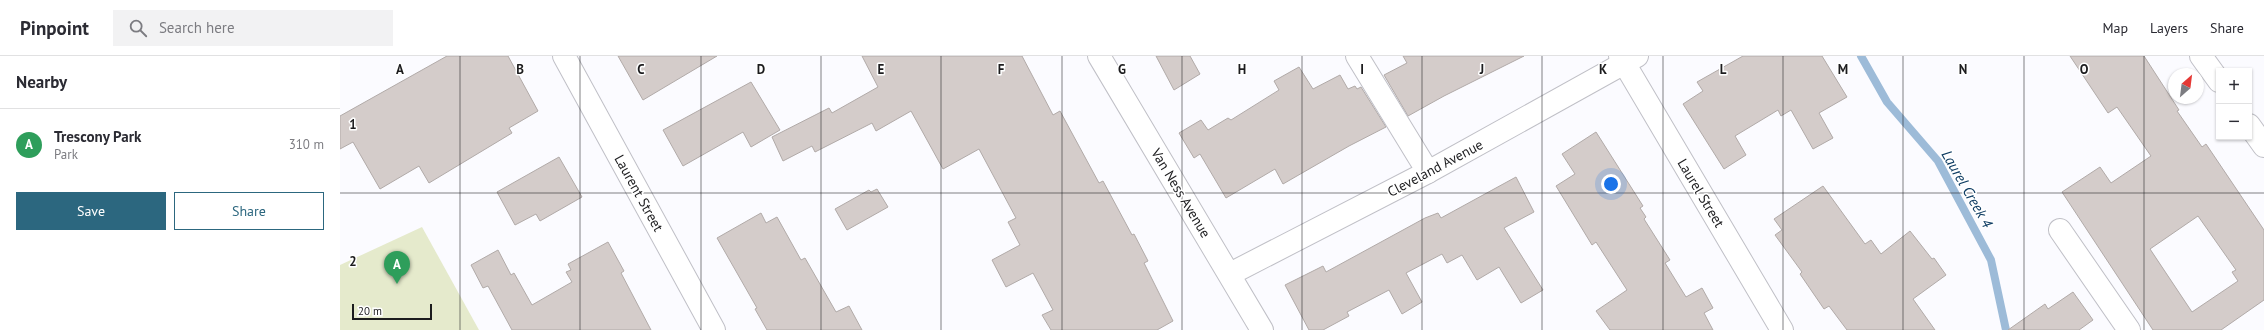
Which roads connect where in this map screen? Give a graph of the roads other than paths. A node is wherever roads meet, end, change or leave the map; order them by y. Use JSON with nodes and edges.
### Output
{"nodes":[{"id":1,"x":564,"y":56,"type":"edge"},
{"id":2,"x":1099,"y":56,"type":"edge"},
{"id":3,"x":1357,"y":56,"type":"edge"},
{"id":4,"x":2201,"y":56,"type":"edge"},
{"id":5,"x":1627,"y":58,"type":"edge"},
{"id":6,"x":2216,"y":77,"type":"edge"},
{"id":7,"x":2252,"y":129,"type":"edge"},
{"id":8,"x":2264,"y":146,"type":"edge"},
{"id":9,"x":1428,"y":172,"type":"junction"},
{"id":10,"x":2060,"y":230,"type":"dead end"},
{"id":11,"x":1230,"y":274,"type":"junction"},
{"id":12,"x":714,"y":330,"type":"edge"},
{"id":13,"x":1262,"y":330,"type":"edge"},
{"id":14,"x":1782,"y":330,"type":"edge"},
{"id":15,"x":2129,"y":330,"type":"edge"}],
"edges":[{"from":1,"to":12,"type":"street","name":"Laurent Street"},
{"from":2,"to":11,"type":"street","name":"Van Ness Avenue"},
{"from":3,"to":9,"type":"street"},
{"from":4,"to":6,"type":"street"},
{"from":5,"to":9,"type":"street","name":"Cleveland Avenue"},
{"from":5,"to":14,"type":"street","name":"Laurel Street"},
{"from":7,"to":8,"type":"street"},
{"from":9,"to":11,"type":"street","name":"Cleveland Avenue"},
{"from":10,"to":15,"type":"street"},
{"from":11,"to":13,"type":"street","name":"Van Ness Avenue"}]}
